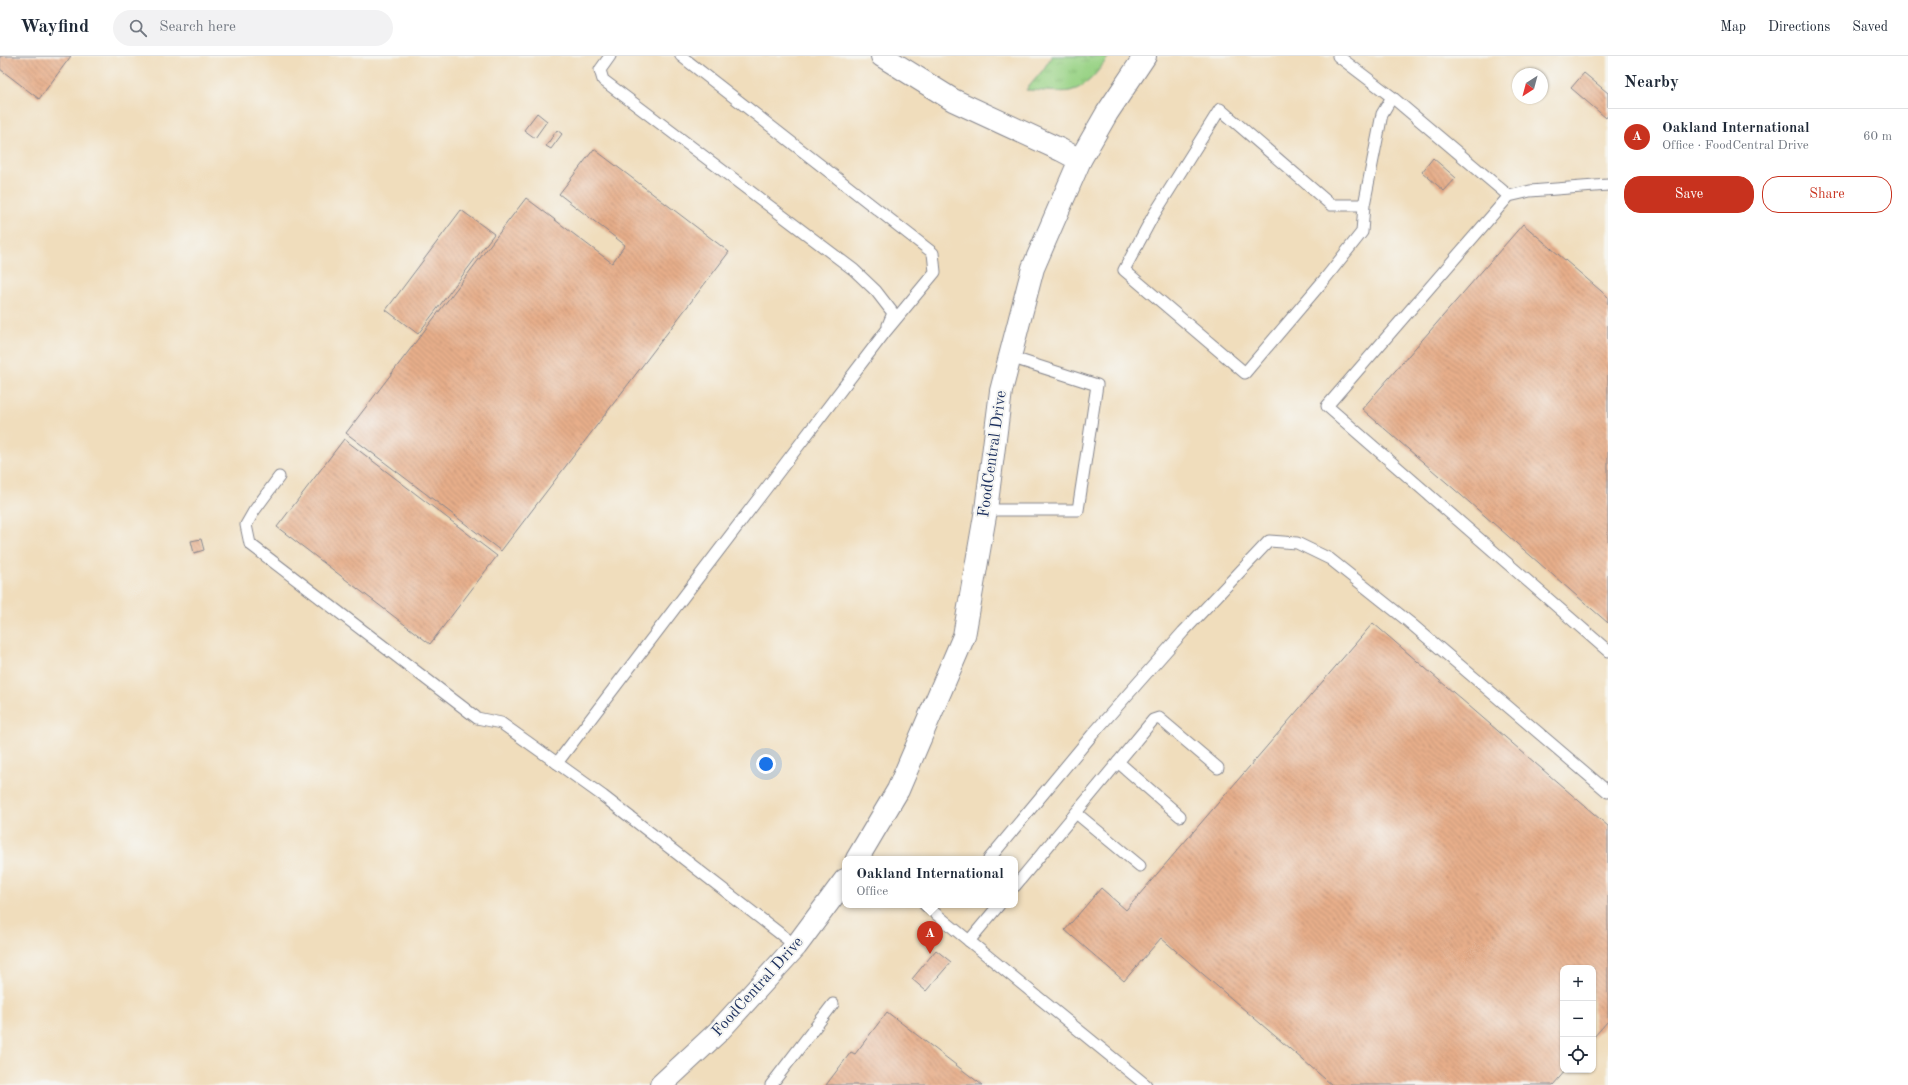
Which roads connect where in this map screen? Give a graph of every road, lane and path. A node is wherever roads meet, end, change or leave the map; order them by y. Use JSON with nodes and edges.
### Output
{"nodes":[{"id":1,"x":610,"y":56,"type":"edge"},
{"id":2,"x":681,"y":56,"type":"edge"},
{"id":3,"x":882,"y":56,"type":"edge"},
{"id":4,"x":1145,"y":56,"type":"edge"},
{"id":5,"x":1338,"y":56,"type":"edge"},
{"id":6,"x":1392,"y":97,"type":"junction"},
{"id":7,"x":1080,"y":160,"type":"junction"},
{"id":8,"x":1608,"y":184,"type":"edge"},
{"id":9,"x":1509,"y":196,"type":"junction"},
{"id":10,"x":1364,"y":205,"type":"junction"},
{"id":11,"x":886,"y":331,"type":"junction"},
{"id":12,"x":1010,"y":357,"type":"junction"},
{"id":13,"x":279,"y":477,"type":"dead end"},
{"id":14,"x":986,"y":510,"type":"junction"},
{"id":15,"x":1608,"y":651,"type":"edge"},
{"id":16,"x":1118,"y":762,"type":"junction"},
{"id":17,"x":557,"y":763,"type":"junction"},
{"id":18,"x":1218,"y":768,"type":"dead end"},
{"id":19,"x":1608,"y":792,"type":"edge"},
{"id":20,"x":1076,"y":812,"type":"junction"},
{"id":21,"x":1180,"y":816,"type":"dead end"},
{"id":22,"x":864,"y":856,"type":"edge"},
{"id":23,"x":992,"y":856,"type":"edge"},
{"id":24,"x":1140,"y":866,"type":"dead end"},
{"id":25,"x":1018,"y":882,"type":"edge"},
{"id":26,"x":842,"y":884,"type":"edge"},
{"id":27,"x":929,"y":908,"type":"edge"},
{"id":28,"x":996,"y":908,"type":"edge"},
{"id":29,"x":969,"y":941,"type":"junction"},
{"id":30,"x":796,"y":946,"type":"junction"},
{"id":31,"x":833,"y":1004,"type":"dead end"},
{"id":32,"x":661,"y":1085,"type":"edge"},
{"id":33,"x":771,"y":1085,"type":"edge"},
{"id":34,"x":1146,"y":1085,"type":"edge"}],
"edges":[{"from":1,"to":11,"type":"lane"},
{"from":2,"to":11,"type":"lane"},
{"from":3,"to":7,"type":"street"},
{"from":4,"to":7,"type":"street","name":"FoodCentral Drive"},
{"from":5,"to":6,"type":"lane"},
{"from":6,"to":9,"type":"lane"},
{"from":6,"to":10,"type":"lane"},
{"from":7,"to":12,"type":"street","name":"FoodCentral Drive"},
{"from":8,"to":9,"type":"lane"},
{"from":9,"to":15,"type":"lane"},
{"from":10,"to":10,"type":"lane"},
{"from":11,"to":17,"type":"lane"},
{"from":12,"to":14,"type":"street","name":"FoodCentral Drive"},
{"from":12,"to":14,"type":"lane"},
{"from":13,"to":17,"type":"lane"},
{"from":14,"to":22,"type":"street","name":"FoodCentral Drive"},
{"from":16,"to":18,"type":"lane"},
{"from":16,"to":20,"type":"lane"},
{"from":16,"to":21,"type":"lane"},
{"from":17,"to":30,"type":"lane"},
{"from":19,"to":23,"type":"lane"},
{"from":20,"to":24,"type":"lane"},
{"from":20,"to":25,"type":"lane"},
{"from":26,"to":30,"type":"street","name":"FoodCentral Drive"},
{"from":27,"to":29,"type":"lane"},
{"from":28,"to":29,"type":"lane"},
{"from":29,"to":34,"type":"lane"},
{"from":30,"to":32,"type":"street","name":"FoodCentral Drive"},
{"from":31,"to":33,"type":"lane"}]}
